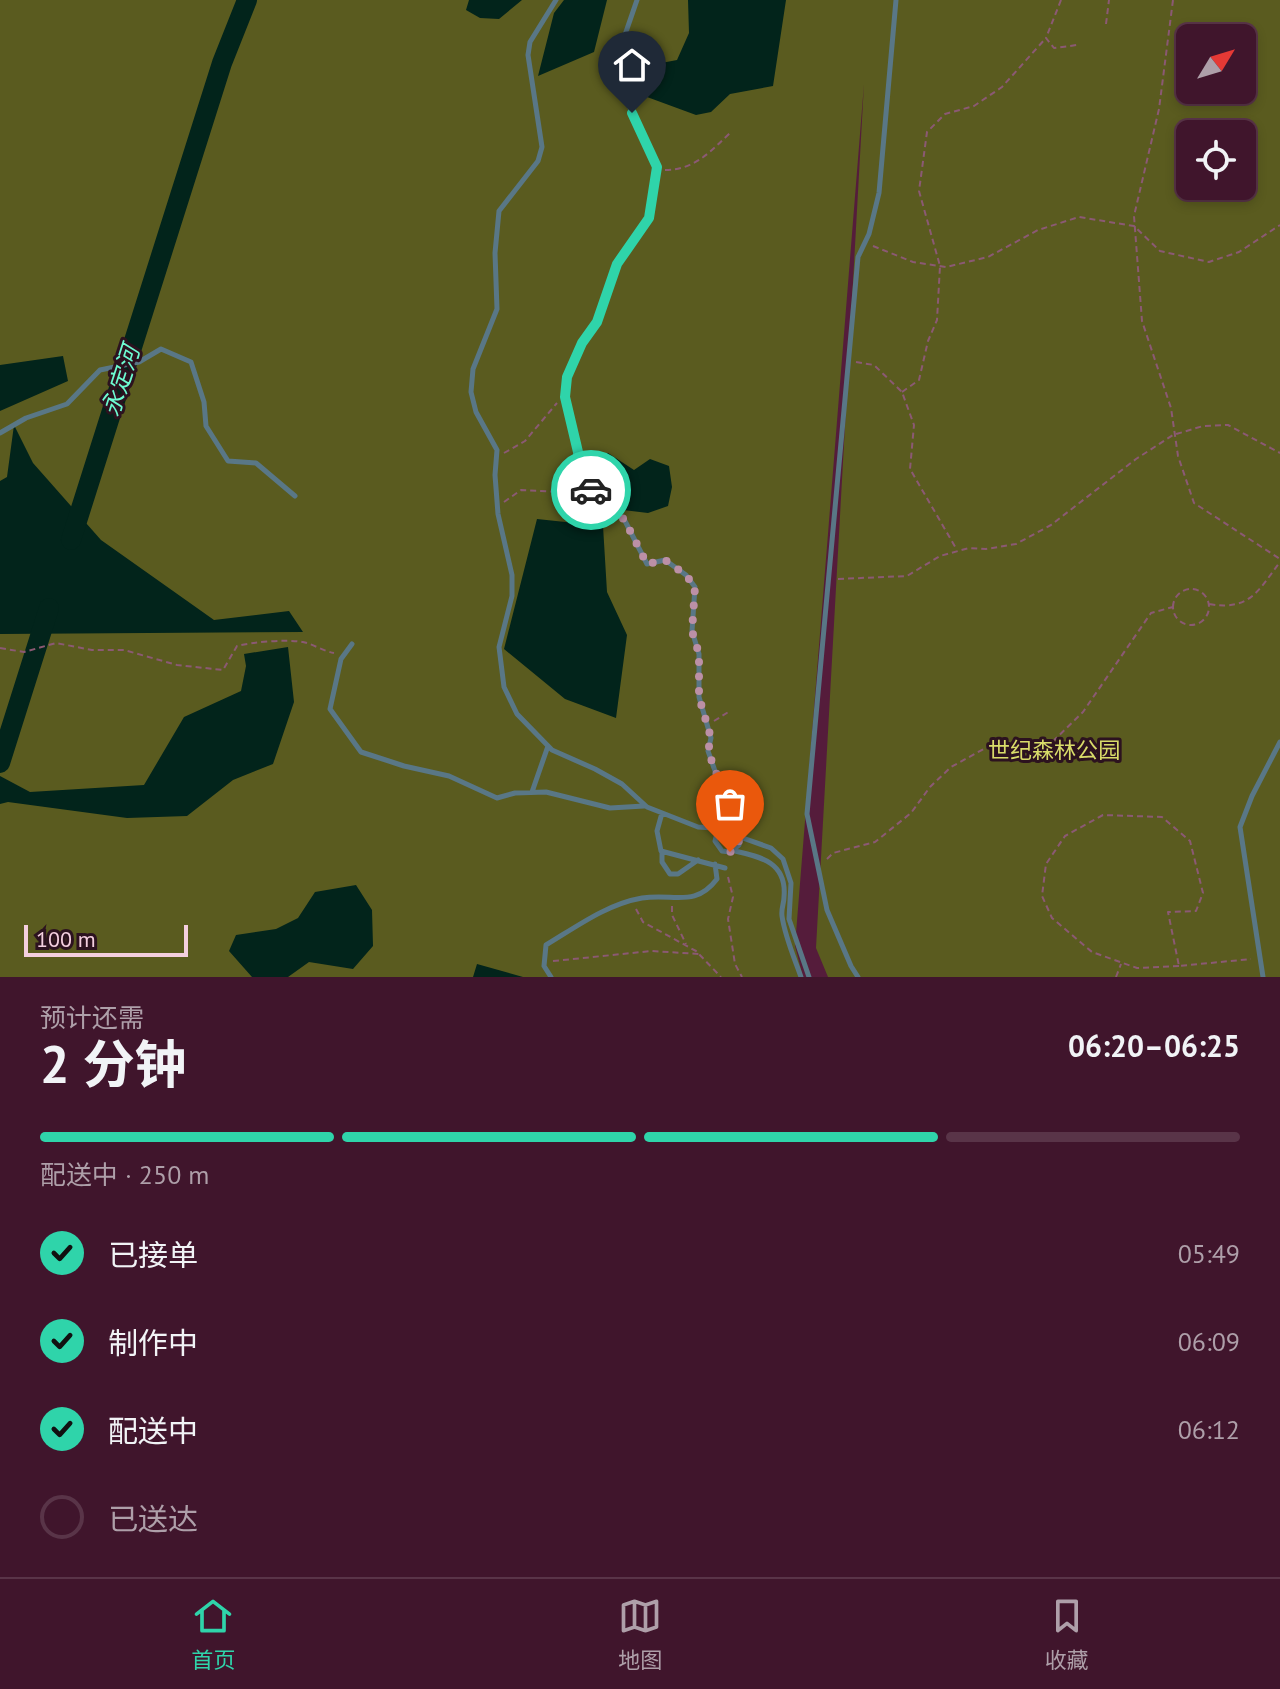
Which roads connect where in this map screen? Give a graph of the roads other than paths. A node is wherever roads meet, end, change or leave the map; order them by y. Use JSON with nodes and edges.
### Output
{"nodes":[{"id":1,"x":556,"y":0,"type":"edge"},
{"id":2,"x":637,"y":0,"type":"edge"},
{"id":3,"x":896,"y":0,"type":"edge"},
{"id":4,"x":619,"y":68,"type":"dead end"},
{"id":5,"x":612,"y":87,"type":"dead end"},
{"id":6,"x":0,"y":433,"type":"edge"},
{"id":7,"x":295,"y":496,"type":"dead end"},
{"id":8,"x":352,"y":644,"type":"dead end"},
{"id":9,"x":1280,"y":742,"type":"edge"},
{"id":10,"x":548,"y":746,"type":"junction"},
{"id":11,"x":532,"y":792,"type":"junction"},
{"id":12,"x":645,"y":805,"type":"junction"},
{"id":13,"x":662,"y":813,"type":"junction"},
{"id":14,"x":727,"y":827,"type":"junction"},
{"id":15,"x":735,"y":829,"type":"junction"},
{"id":16,"x":740,"y":837,"type":"junction"},
{"id":17,"x":734,"y":850,"type":"junction"},
{"id":18,"x":662,"y":851,"type":"junction"},
{"id":19,"x":698,"y":860,"type":"junction"},
{"id":20,"x":715,"y":864,"type":"junction"},
{"id":21,"x":725,"y":868,"type":"road end"},
{"id":22,"x":551,"y":977,"type":"edge"},
{"id":23,"x":801,"y":977,"type":"edge"},
{"id":24,"x":809,"y":977,"type":"edge"},
{"id":25,"x":858,"y":977,"type":"edge"},
{"id":26,"x":1263,"y":977,"type":"edge"}],
"edges":[{"from":1,"to":10,"type":"lane"},
{"from":2,"to":4,"type":"lane"},
{"from":3,"to":25,"type":"lane"},
{"from":5,"to":15,"type":"lane"},
{"from":6,"to":7,"type":"lane"},
{"from":8,"to":11,"type":"lane"},
{"from":9,"to":26,"type":"lane"},
{"from":10,"to":11,"type":"lane"},
{"from":10,"to":12,"type":"lane"},
{"from":11,"to":12,"type":"lane"},
{"from":12,"to":13,"type":"lane"},
{"from":13,"to":14,"type":"lane"},
{"from":13,"to":18,"type":"lane"},
{"from":14,"to":15,"type":"lane"},
{"from":14,"to":17,"type":"lane"},
{"from":15,"to":16,"type":"lane"},
{"from":16,"to":17,"type":"lane"},
{"from":16,"to":24,"type":"lane"},
{"from":17,"to":23,"type":"lane"},
{"from":18,"to":19,"type":"lane"},
{"from":18,"to":19,"type":"lane"},
{"from":19,"to":20,"type":"lane"},
{"from":20,"to":21,"type":"lane"},
{"from":20,"to":22,"type":"lane"}]}
